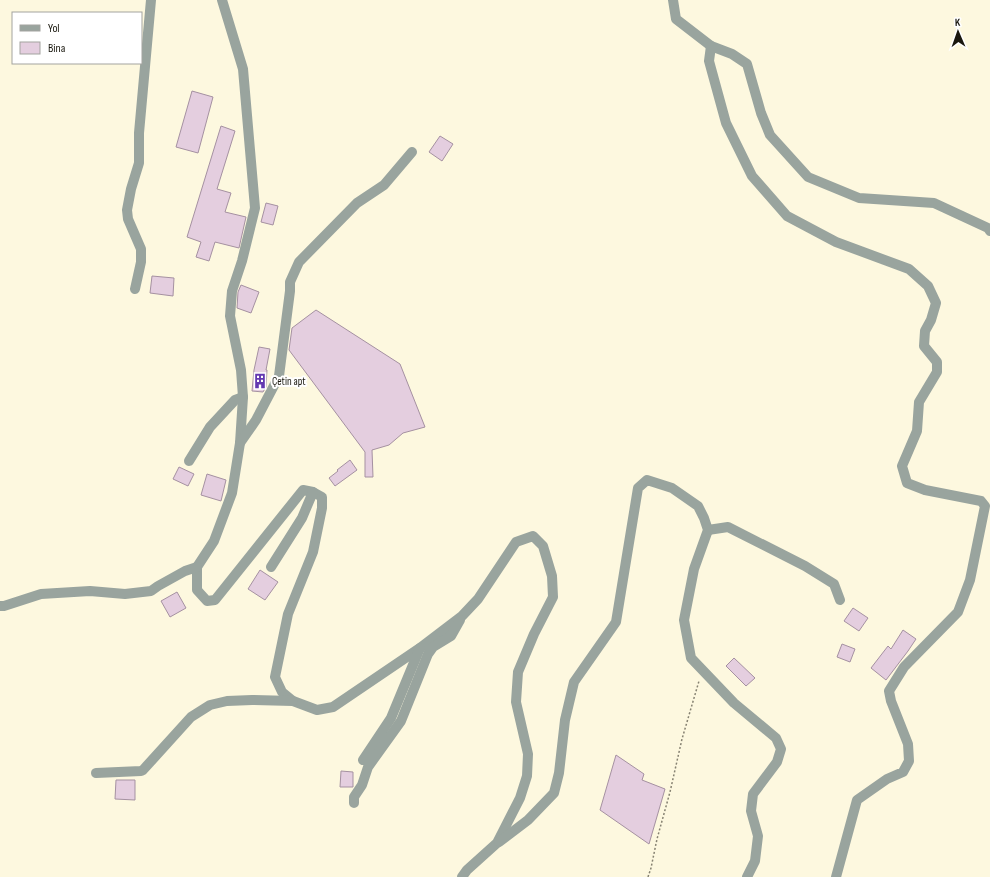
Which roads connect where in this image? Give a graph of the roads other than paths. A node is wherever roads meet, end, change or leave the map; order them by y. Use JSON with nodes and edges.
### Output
{"nodes":[{"id":1,"x":151,"y":0,"type":"edge"},
{"id":2,"x":222,"y":0,"type":"edge"},
{"id":3,"x":673,"y":0,"type":"edge"},
{"id":4,"x":711,"y":46,"type":"junction"},
{"id":5,"x":412,"y":152,"type":"dead end"},
{"id":6,"x":990,"y":231,"type":"edge"},
{"id":7,"x":135,"y":289,"type":"dead end"},
{"id":8,"x":243,"y":397,"type":"junction"},
{"id":9,"x":240,"y":443,"type":"junction"},
{"id":10,"x":189,"y":461,"type":"dead end"},
{"id":11,"x":313,"y":492,"type":"junction"},
{"id":12,"x":708,"y":530,"type":"junction"},
{"id":13,"x":197,"y":567,"type":"junction"},
{"id":14,"x":271,"y":568,"type":"dead end"},
{"id":15,"x":840,"y":600,"type":"dead end"},
{"id":16,"x":0,"y":606,"type":"edge"},
{"id":17,"x":462,"y":616,"type":"junction"},
{"id":18,"x":420,"y":648,"type":"junction"},
{"id":19,"x":293,"y":701,"type":"junction"},
{"id":20,"x":363,"y":760,"type":"dead end"},
{"id":21,"x":96,"y":773,"type":"dead end"},
{"id":22,"x":354,"y":803,"type":"dead end"},
{"id":23,"x":497,"y":843,"type":"junction"},
{"id":24,"x":462,"y":877,"type":"edge"},
{"id":25,"x":747,"y":877,"type":"edge"},
{"id":26,"x":836,"y":877,"type":"edge"}],
"edges":[{"from":1,"to":7,"type":"street"},
{"from":2,"to":8,"type":"street"},
{"from":3,"to":4,"type":"street"},
{"from":4,"to":6,"type":"street"},
{"from":4,"to":26,"type":"street"},
{"from":5,"to":9,"type":"street"},
{"from":8,"to":9,"type":"street"},
{"from":8,"to":10,"type":"street"},
{"from":9,"to":13,"type":"street"},
{"from":11,"to":13,"type":"street"},
{"from":11,"to":14,"type":"street"},
{"from":11,"to":19,"type":"street"},
{"from":12,"to":15,"type":"street"},
{"from":12,"to":23,"type":"street"},
{"from":12,"to":25,"type":"street"},
{"from":13,"to":16,"type":"street"},
{"from":17,"to":18,"type":"street"},
{"from":17,"to":22,"type":"street"},
{"from":17,"to":23,"type":"street"},
{"from":18,"to":19,"type":"street"},
{"from":18,"to":20,"type":"street"},
{"from":19,"to":21,"type":"street"},
{"from":23,"to":24,"type":"street"}]}
